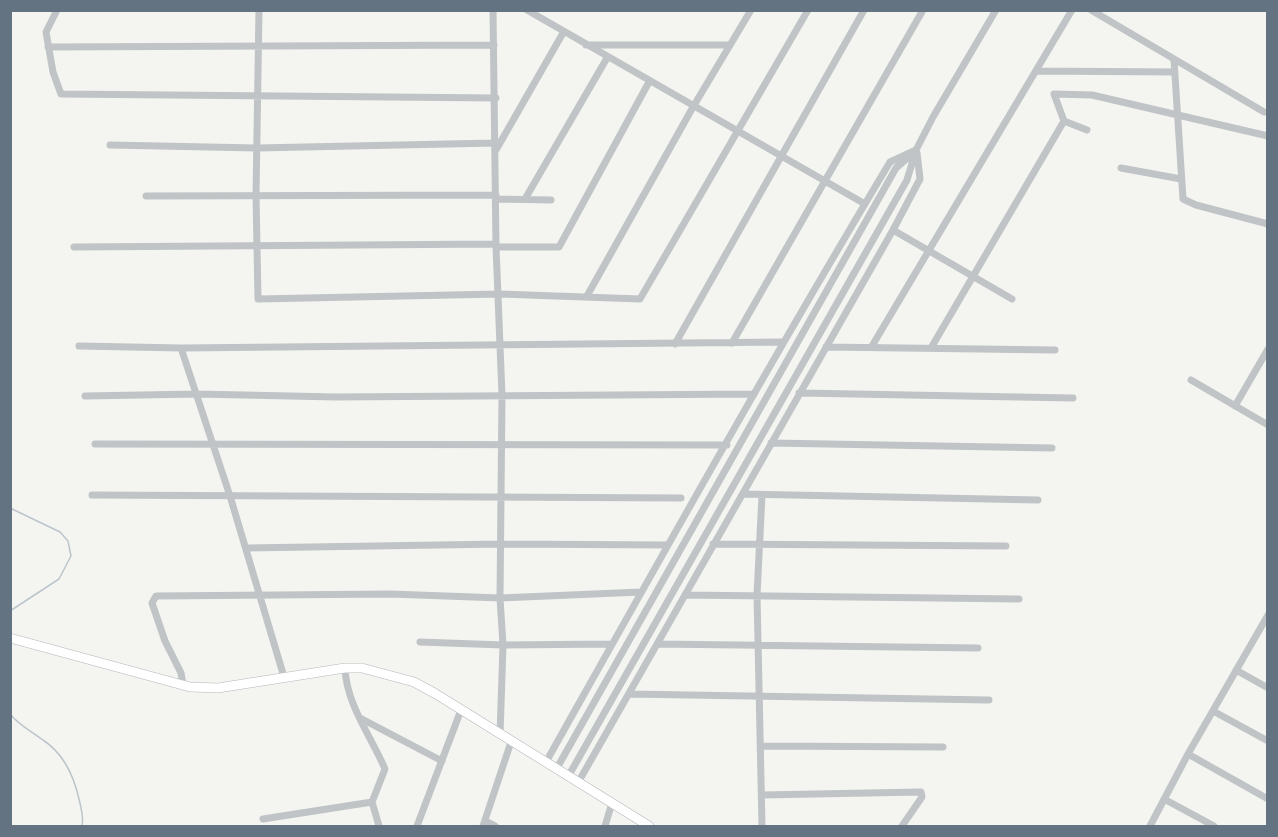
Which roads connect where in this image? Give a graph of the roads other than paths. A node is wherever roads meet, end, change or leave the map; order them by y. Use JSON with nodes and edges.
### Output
{"nodes":[{"id":1,"x":57,"y":10,"type":"edge"},
{"id":2,"x":259,"y":10,"type":"edge"},
{"id":3,"x":493,"y":10,"type":"edge"},
{"id":4,"x":527,"y":10,"type":"edge"},
{"id":5,"x":751,"y":10,"type":"edge"},
{"id":6,"x":808,"y":10,"type":"edge"},
{"id":7,"x":864,"y":10,"type":"edge"},
{"id":8,"x":923,"y":10,"type":"edge"},
{"id":9,"x":996,"y":10,"type":"edge"},
{"id":10,"x":1072,"y":10,"type":"edge"},
{"id":11,"x":1091,"y":10,"type":"edge"},
{"id":12,"x":563,"y":33,"type":"junction"},
{"id":13,"x":258,"y":45,"type":"junction"},
{"id":14,"x":494,"y":45,"type":"junction"},
{"id":15,"x":583,"y":45,"type":"junction"},
{"id":16,"x":730,"y":45,"type":"junction"},
{"id":17,"x":48,"y":47,"type":"junction"},
{"id":18,"x":607,"y":58,"type":"junction"},
{"id":19,"x":1174,"y":60,"type":"junction"},
{"id":20,"x":1036,"y":71,"type":"junction"},
{"id":21,"x":1175,"y":72,"type":"junction"},
{"id":22,"x":649,"y":82,"type":"junction"},
{"id":23,"x":258,"y":97,"type":"junction"},
{"id":24,"x":496,"y":98,"type":"junction"},
{"id":25,"x":693,"y":107,"type":"junction"},
{"id":26,"x":1264,"y":112,"type":"dead end"},
{"id":27,"x":1177,"y":115,"type":"junction"},
{"id":28,"x":1064,"y":121,"type":"junction"},
{"id":29,"x":1087,"y":130,"type":"dead end"},
{"id":30,"x":736,"y":132,"type":"junction"},
{"id":31,"x":1268,"y":136,"type":"edge"},
{"id":32,"x":110,"y":145,"type":"dead end"},
{"id":33,"x":495,"y":147,"type":"junction"},
{"id":34,"x":257,"y":148,"type":"junction"},
{"id":35,"x":916,"y":150,"type":"junction"},
{"id":36,"x":782,"y":158,"type":"junction"},
{"id":37,"x":1121,"y":168,"type":"dead end"},
{"id":38,"x":1181,"y":179,"type":"junction"},
{"id":39,"x":825,"y":183,"type":"junction"},
{"id":40,"x":256,"y":195,"type":"junction"},
{"id":41,"x":147,"y":196,"type":"dead end"},
{"id":42,"x":496,"y":197,"type":"junction"},
{"id":43,"x":525,"y":199,"type":"junction"},
{"id":44,"x":551,"y":200,"type":"dead end"},
{"id":45,"x":865,"y":204,"type":"junction"},
{"id":46,"x":1268,"y":224,"type":"edge"},
{"id":47,"x":893,"y":230,"type":"junction"},
{"id":48,"x":256,"y":245,"type":"junction"},
{"id":49,"x":496,"y":245,"type":"junction"},
{"id":50,"x":74,"y":247,"type":"dead end"},
{"id":51,"x":927,"y":251,"type":"junction"},
{"id":52,"x":971,"y":277,"type":"junction"},
{"id":53,"x":500,"y":294,"type":"junction"},
{"id":54,"x":587,"y":296,"type":"junction"},
{"id":55,"x":1012,"y":299,"type":"dead end"},
{"id":56,"x":782,"y":342,"type":"junction"},
{"id":57,"x":500,"y":343,"type":"junction"},
{"id":58,"x":732,"y":343,"type":"junction"},
{"id":59,"x":675,"y":344,"type":"junction"},
{"id":60,"x":79,"y":346,"type":"dead end"},
{"id":61,"x":872,"y":346,"type":"junction"},
{"id":62,"x":826,"y":347,"type":"junction"},
{"id":63,"x":182,"y":348,"type":"junction"},
{"id":64,"x":931,"y":348,"type":"junction"},
{"id":65,"x":1268,"y":349,"type":"edge"},
{"id":66,"x":1055,"y":350,"type":"dead end"},
{"id":67,"x":1191,"y":380,"type":"dead end"},
{"id":68,"x":799,"y":393,"type":"junction"},
{"id":69,"x":197,"y":394,"type":"junction"},
{"id":70,"x":753,"y":394,"type":"junction"},
{"id":71,"x":502,"y":395,"type":"junction"},
{"id":72,"x":85,"y":396,"type":"dead end"},
{"id":73,"x":1073,"y":398,"type":"dead end"},
{"id":74,"x":1235,"y":406,"type":"junction"},
{"id":75,"x":1268,"y":425,"type":"edge"},
{"id":76,"x":771,"y":443,"type":"junction"},
{"id":77,"x":95,"y":444,"type":"dead end"},
{"id":78,"x":213,"y":445,"type":"junction"},
{"id":79,"x":501,"y":445,"type":"junction"},
{"id":80,"x":727,"y":445,"type":"junction"},
{"id":81,"x":1052,"y":448,"type":"dead end"},
{"id":82,"x":743,"y":494,"type":"junction"},
{"id":83,"x":92,"y":495,"type":"dead end"},
{"id":84,"x":762,"y":495,"type":"junction"},
{"id":85,"x":230,"y":496,"type":"junction"},
{"id":86,"x":501,"y":496,"type":"junction"},
{"id":87,"x":681,"y":498,"type":"dead end"},
{"id":88,"x":1038,"y":500,"type":"dead end"},
{"id":89,"x":502,"y":544,"type":"junction"},
{"id":90,"x":713,"y":544,"type":"junction"},
{"id":91,"x":667,"y":545,"type":"junction"},
{"id":92,"x":759,"y":545,"type":"junction"},
{"id":93,"x":1006,"y":546,"type":"dead end"},
{"id":94,"x":246,"y":548,"type":"junction"},
{"id":95,"x":641,"y":592,"type":"junction"},
{"id":96,"x":686,"y":595,"type":"junction"},
{"id":97,"x":757,"y":595,"type":"junction"},
{"id":98,"x":261,"y":597,"type":"junction"},
{"id":99,"x":500,"y":598,"type":"junction"},
{"id":100,"x":1019,"y":598,"type":"dead end"},
{"id":101,"x":1268,"y":615,"type":"edge"},
{"id":102,"x":1265,"y":627,"type":"edge"},
{"id":103,"x":10,"y":638,"type":"edge"},
{"id":104,"x":420,"y":642,"type":"dead end"},
{"id":105,"x":612,"y":644,"type":"junction"},
{"id":106,"x":657,"y":644,"type":"junction"},
{"id":107,"x":503,"y":645,"type":"junction"},
{"id":108,"x":758,"y":645,"type":"junction"},
{"id":109,"x":978,"y":648,"type":"dead end"},
{"id":110,"x":345,"y":668,"type":"junction"},
{"id":111,"x":1236,"y":670,"type":"junction"},
{"id":112,"x":284,"y":677,"type":"junction"},
{"id":113,"x":183,"y":684,"type":"junction"},
{"id":114,"x":1268,"y":688,"type":"edge"},
{"id":115,"x":629,"y":694,"type":"junction"},
{"id":116,"x":760,"y":696,"type":"junction"},
{"id":117,"x":989,"y":700,"type":"dead end"},
{"id":118,"x":461,"y":710,"type":"junction"},
{"id":119,"x":1213,"y":711,"type":"junction"},
{"id":120,"x":360,"y":718,"type":"junction"},
{"id":121,"x":500,"y":735,"type":"junction"},
{"id":122,"x":1268,"y":741,"type":"edge"},
{"id":123,"x":511,"y":742,"type":"junction"},
{"id":124,"x":762,"y":746,"type":"junction"},
{"id":125,"x":943,"y":747,"type":"dead end"},
{"id":126,"x":1188,"y":754,"type":"junction"},
{"id":127,"x":442,"y":761,"type":"junction"},
{"id":128,"x":546,"y":762,"type":"junction"},
{"id":129,"x":556,"y":768,"type":"junction"},
{"id":130,"x":569,"y":775,"type":"junction"},
{"id":131,"x":579,"y":781,"type":"junction"},
{"id":132,"x":762,"y":795,"type":"junction"},
{"id":133,"x":1164,"y":799,"type":"junction"},
{"id":134,"x":1268,"y":799,"type":"edge"},
{"id":135,"x":372,"y":802,"type":"junction"},
{"id":136,"x":612,"y":803,"type":"junction"},
{"id":137,"x":263,"y":819,"type":"dead end"},
{"id":138,"x":484,"y":824,"type":"edge"},
{"id":139,"x":379,"y":826,"type":"edge"},
{"id":140,"x":417,"y":826,"type":"edge"},
{"id":141,"x":495,"y":826,"type":"edge"},
{"id":142,"x":605,"y":826,"type":"edge"},
{"id":143,"x":649,"y":826,"type":"edge"},
{"id":144,"x":762,"y":826,"type":"edge"},
{"id":145,"x":902,"y":826,"type":"edge"},
{"id":146,"x":1150,"y":826,"type":"edge"},
{"id":147,"x":1214,"y":826,"type":"edge"}],
"edges":[{"from":1,"to":17,"type":"street"},
{"from":2,"to":13,"type":"street"},
{"from":3,"to":14,"type":"street"},
{"from":4,"to":12,"type":"street"},
{"from":5,"to":16,"type":"street"},
{"from":6,"to":30,"type":"street"},
{"from":7,"to":36,"type":"street"},
{"from":8,"to":39,"type":"street"},
{"from":9,"to":35,"type":"street"},
{"from":10,"to":20,"type":"street"},
{"from":11,"to":19,"type":"street"},
{"from":12,"to":15,"type":"street"},
{"from":12,"to":33,"type":"street"},
{"from":13,"to":14,"type":"street"},
{"from":13,"to":17,"type":"street"},
{"from":13,"to":23,"type":"street"},
{"from":14,"to":24,"type":"street"},
{"from":15,"to":16,"type":"street"},
{"from":15,"to":18,"type":"street"},
{"from":16,"to":25,"type":"street"},
{"from":17,"to":23,"type":"street"},
{"from":18,"to":22,"type":"street"},
{"from":18,"to":43,"type":"street"},
{"from":19,"to":21,"type":"street"},
{"from":19,"to":26,"type":"street"},
{"from":20,"to":21,"type":"street"},
{"from":20,"to":51,"type":"street"},
{"from":21,"to":27,"type":"street"},
{"from":22,"to":25,"type":"street"},
{"from":22,"to":49,"type":"street"},
{"from":23,"to":24,"type":"street"},
{"from":23,"to":34,"type":"street"},
{"from":24,"to":33,"type":"street"},
{"from":25,"to":30,"type":"street"},
{"from":25,"to":54,"type":"street"},
{"from":27,"to":28,"type":"street"},
{"from":27,"to":31,"type":"street"},
{"from":27,"to":38,"type":"street"},
{"from":28,"to":29,"type":"street"},
{"from":28,"to":52,"type":"street"},
{"from":30,"to":36,"type":"street"},
{"from":30,"to":54,"type":"street"},
{"from":32,"to":34,"type":"street"},
{"from":33,"to":34,"type":"street"},
{"from":33,"to":42,"type":"street"},
{"from":34,"to":40,"type":"street"},
{"from":35,"to":45,"type":"street"},
{"from":35,"to":47,"type":"street"},
{"from":35,"to":129,"type":"street"},
{"from":35,"to":130,"type":"street"},
{"from":36,"to":39,"type":"street"},
{"from":36,"to":59,"type":"street"},
{"from":37,"to":38,"type":"street"},
{"from":38,"to":46,"type":"street"},
{"from":39,"to":45,"type":"street"},
{"from":39,"to":58,"type":"street"},
{"from":40,"to":41,"type":"street"},
{"from":40,"to":42,"type":"street"},
{"from":40,"to":48,"type":"street"},
{"from":42,"to":43,"type":"street"},
{"from":42,"to":49,"type":"street"},
{"from":43,"to":44,"type":"street"},
{"from":45,"to":56,"type":"street"},
{"from":47,"to":51,"type":"street"},
{"from":47,"to":62,"type":"street"},
{"from":48,"to":49,"type":"street"},
{"from":48,"to":50,"type":"street"},
{"from":48,"to":53,"type":"street"},
{"from":49,"to":53,"type":"street"},
{"from":51,"to":52,"type":"street"},
{"from":51,"to":61,"type":"street"},
{"from":52,"to":55,"type":"street"},
{"from":52,"to":64,"type":"street"},
{"from":53,"to":54,"type":"street"},
{"from":53,"to":57,"type":"street"},
{"from":56,"to":58,"type":"street"},
{"from":56,"to":70,"type":"street"},
{"from":57,"to":59,"type":"street"},
{"from":57,"to":63,"type":"street"},
{"from":57,"to":71,"type":"street"},
{"from":58,"to":59,"type":"street"},
{"from":60,"to":63,"type":"street"},
{"from":61,"to":62,"type":"street"},
{"from":61,"to":64,"type":"street"},
{"from":62,"to":68,"type":"street"},
{"from":63,"to":69,"type":"street"},
{"from":64,"to":66,"type":"street"},
{"from":65,"to":74,"type":"street"},
{"from":67,"to":74,"type":"street"},
{"from":68,"to":73,"type":"street"},
{"from":68,"to":76,"type":"street"},
{"from":69,"to":71,"type":"street"},
{"from":69,"to":72,"type":"street"},
{"from":69,"to":78,"type":"street"},
{"from":70,"to":71,"type":"street"},
{"from":70,"to":80,"type":"street"},
{"from":71,"to":79,"type":"street"},
{"from":74,"to":75,"type":"street"},
{"from":76,"to":81,"type":"street"},
{"from":76,"to":82,"type":"street"},
{"from":77,"to":78,"type":"street"},
{"from":78,"to":79,"type":"street"},
{"from":78,"to":85,"type":"street"},
{"from":79,"to":80,"type":"street"},
{"from":79,"to":86,"type":"street"},
{"from":80,"to":91,"type":"street"},
{"from":82,"to":84,"type":"street"},
{"from":82,"to":90,"type":"street"},
{"from":83,"to":85,"type":"street"},
{"from":84,"to":88,"type":"street"},
{"from":84,"to":92,"type":"street"},
{"from":85,"to":86,"type":"street"},
{"from":85,"to":94,"type":"street"},
{"from":86,"to":87,"type":"street"},
{"from":86,"to":89,"type":"street"},
{"from":89,"to":91,"type":"street"},
{"from":89,"to":94,"type":"street"},
{"from":89,"to":99,"type":"street"},
{"from":90,"to":92,"type":"street"},
{"from":90,"to":96,"type":"street"},
{"from":91,"to":95,"type":"street"},
{"from":92,"to":93,"type":"street"},
{"from":92,"to":97,"type":"street"},
{"from":94,"to":98,"type":"street"},
{"from":95,"to":99,"type":"street"},
{"from":95,"to":105,"type":"street"},
{"from":96,"to":97,"type":"street"},
{"from":96,"to":106,"type":"street"},
{"from":97,"to":100,"type":"street"},
{"from":97,"to":108,"type":"street"},
{"from":98,"to":99,"type":"street"},
{"from":98,"to":112,"type":"street"},
{"from":98,"to":113,"type":"street"},
{"from":99,"to":107,"type":"street"},
{"from":101,"to":102,"type":"street"},
{"from":102,"to":111,"type":"street"},
{"from":103,"to":113,"type":"main road"},
{"from":104,"to":107,"type":"street"},
{"from":105,"to":107,"type":"street"},
{"from":105,"to":128,"type":"street"},
{"from":106,"to":108,"type":"street"},
{"from":106,"to":115,"type":"street"},
{"from":107,"to":121,"type":"street"},
{"from":108,"to":109,"type":"street"},
{"from":108,"to":116,"type":"street"},
{"from":110,"to":112,"type":"main road"},
{"from":110,"to":118,"type":"main road"},
{"from":110,"to":120,"type":"street"},
{"from":111,"to":114,"type":"street"},
{"from":111,"to":119,"type":"street"},
{"from":112,"to":113,"type":"main road"},
{"from":115,"to":116,"type":"street"},
{"from":115,"to":131,"type":"street"},
{"from":116,"to":117,"type":"street"},
{"from":116,"to":124,"type":"street"},
{"from":118,"to":121,"type":"main road"},
{"from":118,"to":127,"type":"street"},
{"from":119,"to":122,"type":"street"},
{"from":119,"to":126,"type":"street"},
{"from":120,"to":127,"type":"street"},
{"from":120,"to":135,"type":"street"},
{"from":121,"to":123,"type":"main road"},
{"from":123,"to":128,"type":"main road"},
{"from":123,"to":138,"type":"street"},
{"from":124,"to":125,"type":"street"},
{"from":124,"to":132,"type":"street"},
{"from":126,"to":133,"type":"street"},
{"from":126,"to":134,"type":"street"},
{"from":127,"to":140,"type":"street"},
{"from":128,"to":129,"type":"main road"},
{"from":129,"to":130,"type":"main road"},
{"from":130,"to":131,"type":"main road"},
{"from":131,"to":136,"type":"main road"},
{"from":132,"to":144,"type":"street"},
{"from":132,"to":145,"type":"street"},
{"from":133,"to":146,"type":"street"},
{"from":133,"to":147,"type":"street"},
{"from":135,"to":137,"type":"street"},
{"from":135,"to":139,"type":"street"},
{"from":136,"to":142,"type":"street"},
{"from":136,"to":143,"type":"main road"},
{"from":138,"to":141,"type":"street"}]}
